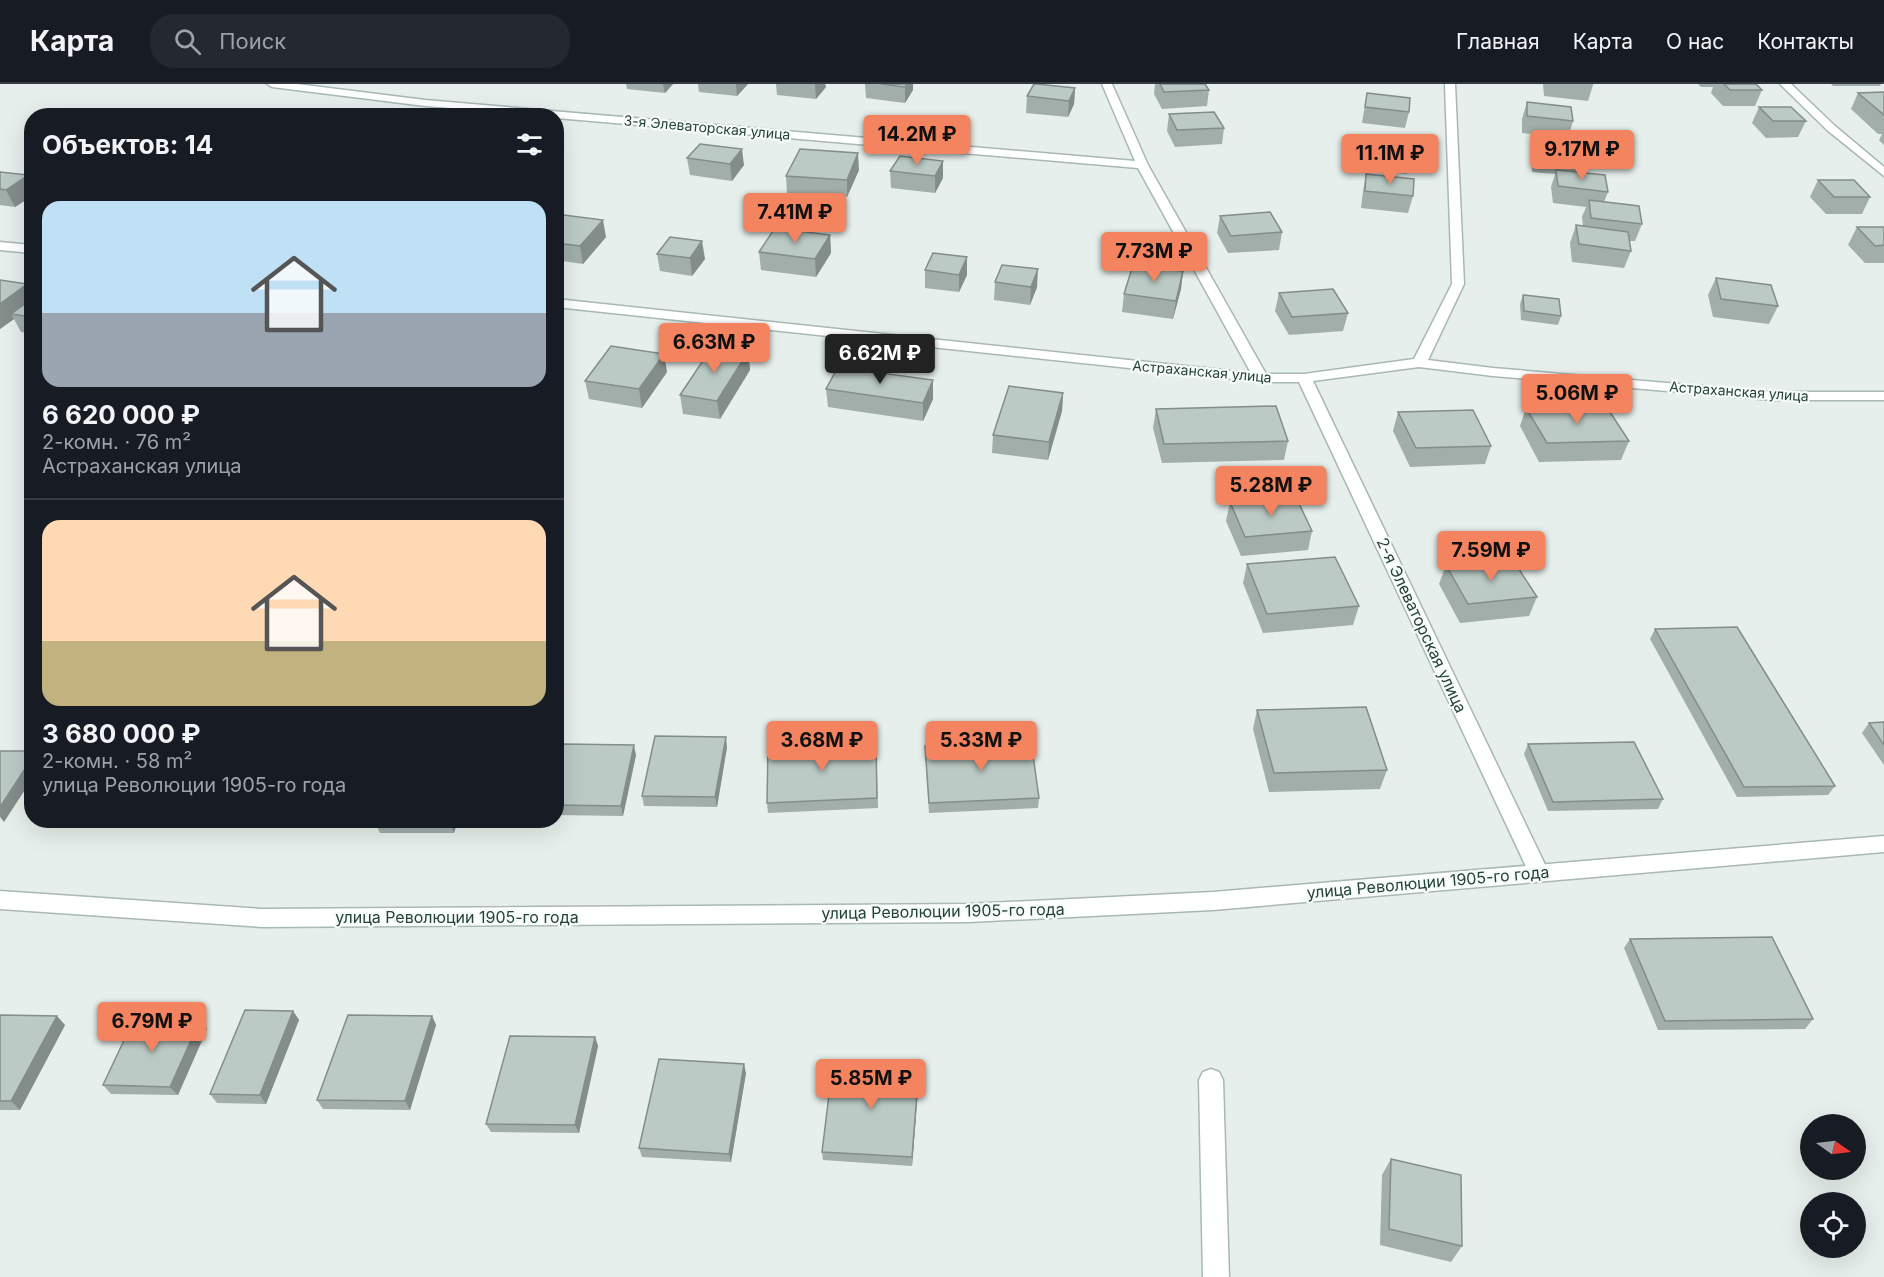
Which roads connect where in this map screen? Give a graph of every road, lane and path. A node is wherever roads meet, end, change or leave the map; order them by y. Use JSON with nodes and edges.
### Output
{"nodes":[{"id":1,"x":272,"y":84,"type":"edge"},
{"id":2,"x":1107,"y":84,"type":"edge"},
{"id":3,"x":1450,"y":84,"type":"edge"},
{"id":4,"x":1785,"y":84,"type":"edge"},
{"id":5,"x":483,"y":108,"type":"edge"},
{"id":6,"x":564,"y":115,"type":"edge"},
{"id":7,"x":1142,"y":165,"type":"junction"},
{"id":8,"x":1884,"y":173,"type":"edge"},
{"id":9,"x":0,"y":246,"type":"edge"},
{"id":10,"x":24,"y":248,"type":"edge"},
{"id":11,"x":564,"y":304,"type":"edge"},
{"id":12,"x":1419,"y":363,"type":"junction"},
{"id":13,"x":1261,"y":378,"type":"junction"},
{"id":14,"x":1304,"y":378,"type":"junction"},
{"id":15,"x":1884,"y":396,"type":"edge"},
{"id":16,"x":1884,"y":844,"type":"edge"},
{"id":17,"x":1539,"y":873,"type":"junction"},
{"id":18,"x":0,"y":900,"type":"edge"},
{"id":19,"x":1210,"y":1080,"type":"dead end"},
{"id":20,"x":1216,"y":1277,"type":"edge"}],
"edges":[{"from":1,"to":5,"type":"street","name":"3-я Элеваторская улица"},
{"from":2,"to":7,"type":"street"},
{"from":3,"to":12,"type":"street"},
{"from":4,"to":8,"type":"street"},
{"from":6,"to":7,"type":"street","name":"3-я Элеваторская улица"},
{"from":7,"to":13,"type":"street"},
{"from":9,"to":10,"type":"street"},
{"from":11,"to":13,"type":"street","name":"Астраханская улица"},
{"from":12,"to":14,"type":"street","name":"Астраханская улица"},
{"from":12,"to":15,"type":"street","name":"Астраханская улица"},
{"from":13,"to":14,"type":"street","name":"Астраханская улица"},
{"from":14,"to":17,"type":"street","name":"2-я Элеваторская улица"},
{"from":16,"to":17,"type":"street","name":"улица Революции 1905-го года"},
{"from":17,"to":18,"type":"street","name":"улица Революции 1905-го года"},
{"from":19,"to":20,"type":"street"}]}
